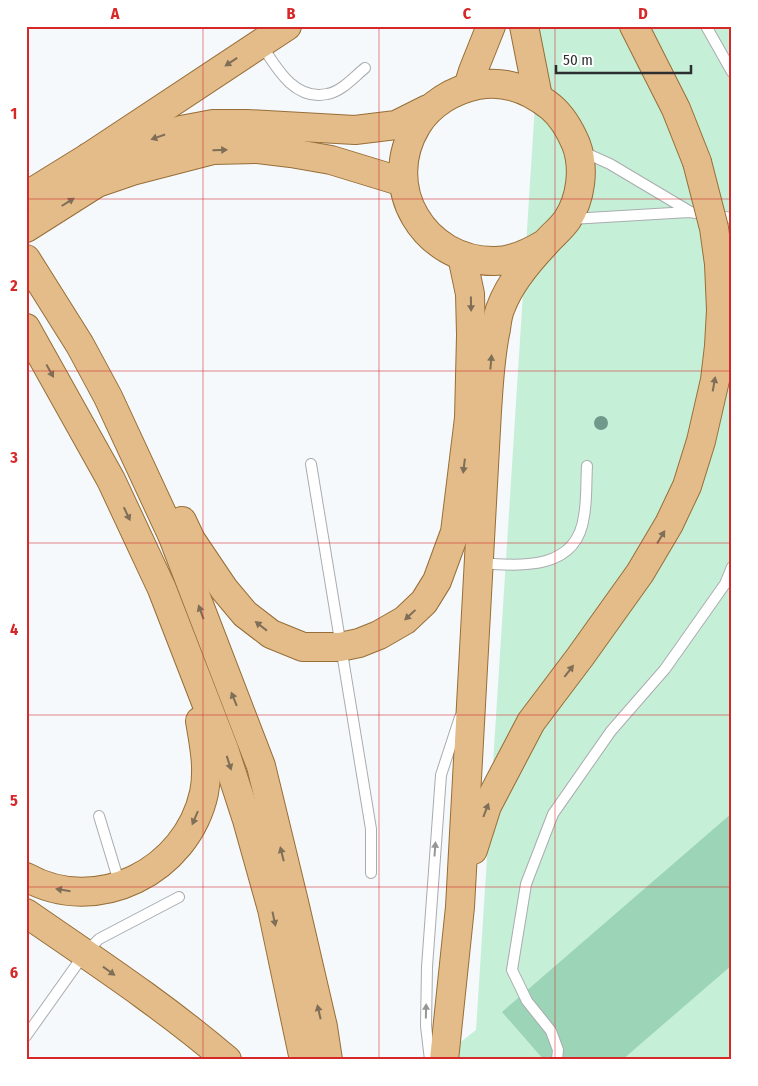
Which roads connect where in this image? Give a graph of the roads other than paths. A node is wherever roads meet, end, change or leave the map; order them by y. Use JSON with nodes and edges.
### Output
{"nodes":[{"id":1,"x":287,"y":26,"type":"edge"},
{"id":2,"x":491,"y":26,"type":"edge"},
{"id":3,"x":524,"y":26,"type":"edge"},
{"id":4,"x":634,"y":26,"type":"edge"},
{"id":5,"x":706,"y":26,"type":"edge"},
{"id":6,"x":260,"y":43,"type":"junction"},
{"id":7,"x":365,"y":68,"type":"dead end"},
{"id":8,"x":732,"y":72,"type":"edge"},
{"id":9,"x":468,"y":87,"type":"junction"},
{"id":10,"x":538,"y":97,"type":"junction"},
{"id":11,"x":432,"y":107,"type":"junction"},
{"id":12,"x":578,"y":150,"type":"junction"},
{"id":13,"x":89,"y":157,"type":"junction"},
{"id":14,"x":404,"y":182,"type":"junction"},
{"id":15,"x":26,"y":196,"type":"edge"},
{"id":16,"x":690,"y":212,"type":"junction"},
{"id":17,"x":732,"y":218,"type":"edge"},
{"id":18,"x":568,"y":219,"type":"junction"},
{"id":19,"x":26,"y":228,"type":"edge"},
{"id":20,"x":544,"y":244,"type":"junction"},
{"id":21,"x":462,"y":256,"type":"junction"},
{"id":22,"x":29,"y":263,"type":"edge"},
{"id":23,"x":26,"y":328,"type":"edge"},
{"id":24,"x":108,"y":398,"type":"junction"},
{"id":25,"x":311,"y":464,"type":"dead end"},
{"id":26,"x":587,"y":466,"type":"dead end"},
{"id":27,"x":478,"y":562,"type":"junction"},
{"id":28,"x":732,"y":567,"type":"edge"},
{"id":29,"x":340,"y":647,"type":"junction"},
{"id":30,"x":472,"y":682,"type":"junction"},
{"id":31,"x":199,"y":685,"type":"junction"},
{"id":32,"x":99,"y":816,"type":"dead end"},
{"id":33,"x":371,"y":873,"type":"dead end"},
{"id":34,"x":26,"y":877,"type":"edge"},
{"id":35,"x":120,"y":886,"type":"junction"},
{"id":36,"x":179,"y":897,"type":"dead end"},
{"id":37,"x":460,"y":907,"type":"junction"},
{"id":38,"x":26,"y":913,"type":"edge"},
{"id":39,"x":85,"y":953,"type":"junction"},
{"id":40,"x":26,"y":1036,"type":"edge"},
{"id":41,"x":227,"y":1060,"type":"edge"},
{"id":42,"x":304,"y":1060,"type":"edge"},
{"id":43,"x":328,"y":1060,"type":"edge"},
{"id":44,"x":430,"y":1060,"type":"edge"},
{"id":45,"x":444,"y":1060,"type":"edge"},
{"id":46,"x":557,"y":1060,"type":"edge"}],
"edges":[{"from":1,"to":6,"type":"main road"},
{"from":2,"to":9,"type":"main road"},
{"from":3,"to":10,"type":"main road"},
{"from":37,"to":4,"type":"main road","one_way":true,"bridge":true},
{"from":5,"to":8,"type":"lane"},
{"from":6,"to":7,"type":"lane"},
{"from":6,"to":13,"type":"main road","one_way":true},
{"from":9,"to":10,"type":"main road"},
{"from":9,"to":11,"type":"main road"},
{"from":10,"to":12,"type":"main road"},
{"from":11,"to":13,"type":"main road","one_way":true},
{"from":11,"to":14,"type":"main road"},
{"from":12,"to":16,"type":"lane"},
{"from":12,"to":18,"type":"main road"},
{"from":13,"to":15,"type":"main road"},
{"from":19,"to":14,"type":"main road","one_way":true},
{"from":14,"to":21,"type":"main road"},
{"from":16,"to":17,"type":"lane"},
{"from":16,"to":18,"type":"lane"},
{"from":18,"to":20,"type":"main road"},
{"from":20,"to":21,"type":"main road"},
{"from":27,"to":20,"type":"main road","one_way":true},
{"from":21,"to":29,"type":"main road","one_way":true},
{"from":22,"to":24,"type":"main road"},
{"from":23,"to":31,"type":"main road","one_way":true},
{"from":29,"to":24,"type":"main road","one_way":true},
{"from":43,"to":24,"type":"main road","one_way":true},
{"from":25,"to":29,"type":"lane"},
{"from":26,"to":27,"type":"lane"},
{"from":27,"to":30,"type":"main road"},
{"from":28,"to":46,"type":"lane"},
{"from":29,"to":33,"type":"lane"},
{"from":30,"to":37,"type":"main road"},
{"from":44,"to":30,"type":"lane","one_way":true},
{"from":31,"to":35,"type":"main road","one_way":true},
{"from":31,"to":42,"type":"main road","one_way":true},
{"from":32,"to":35,"type":"lane"},
{"from":35,"to":34,"type":"main road","one_way":true},
{"from":36,"to":39,"type":"lane"},
{"from":37,"to":45,"type":"main road"},
{"from":38,"to":39,"type":"main road"},
{"from":39,"to":40,"type":"lane"},
{"from":39,"to":41,"type":"main road","one_way":true}]}
